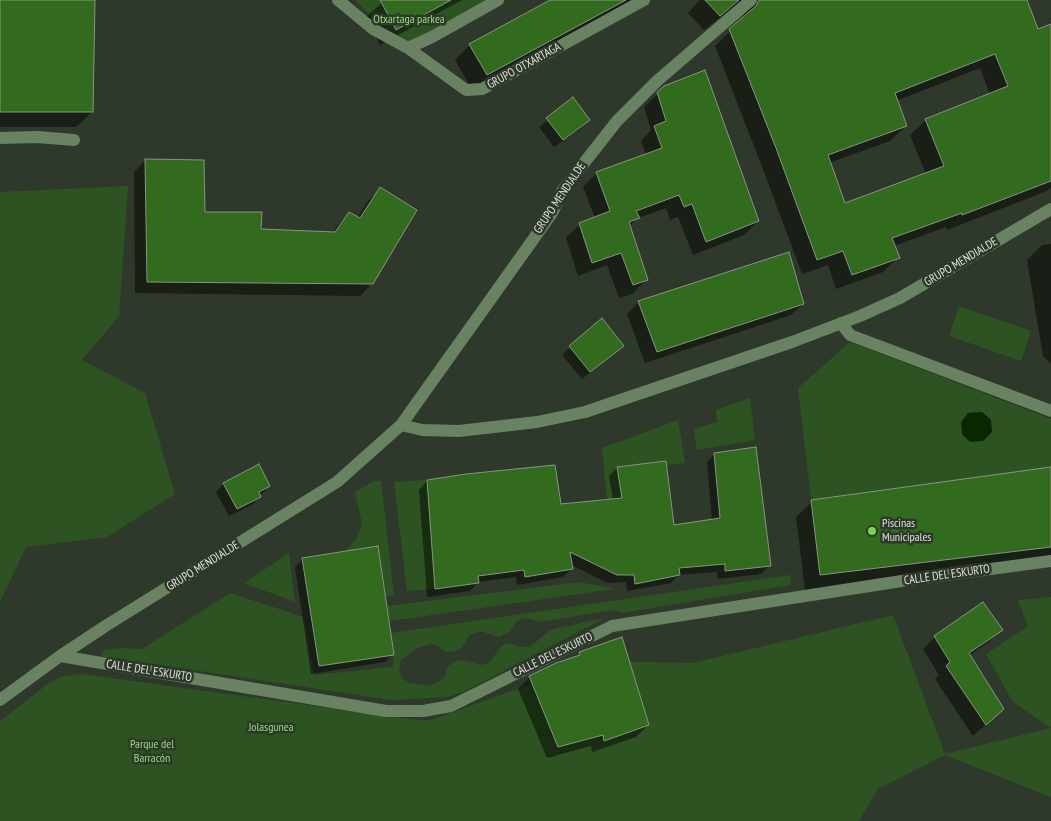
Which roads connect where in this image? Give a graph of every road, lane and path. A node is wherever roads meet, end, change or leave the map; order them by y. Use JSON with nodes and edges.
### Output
{"nodes":[{"id":1,"x":338,"y":0,"type":"edge"},
{"id":2,"x":498,"y":0,"type":"edge"},
{"id":3,"x":644,"y":0,"type":"edge"},
{"id":4,"x":751,"y":0,"type":"edge"},
{"id":5,"x":408,"y":48,"type":"junction"},
{"id":6,"x":0,"y":138,"type":"edge"},
{"id":7,"x":74,"y":140,"type":"dead end"},
{"id":8,"x":1051,"y":209,"type":"edge"},
{"id":9,"x":842,"y":323,"type":"junction"},
{"id":10,"x":1051,"y":411,"type":"edge"},
{"id":11,"x":401,"y":425,"type":"junction"},
{"id":12,"x":1051,"y":561,"type":"edge"},
{"id":13,"x":60,"y":656,"type":"junction"},
{"id":14,"x":0,"y":700,"type":"edge"}],
"edges":[{"from":1,"to":5,"type":"street","name":"GRUPO OTXARTAGA"},
{"from":2,"to":5,"type":"street"},
{"from":3,"to":5,"type":"street","name":"GRUPO OTXARTAGA"},
{"from":4,"to":11,"type":"street","name":"GRUPO MENDIALDE"},
{"from":6,"to":7,"type":"street"},
{"from":8,"to":9,"type":"street","name":"GRUPO MENDIALDE"},
{"from":9,"to":10,"type":"street"},
{"from":9,"to":11,"type":"street","name":"GRUPO MENDIALDE"},
{"from":11,"to":13,"type":"street","name":"GRUPO MENDIALDE"},
{"from":12,"to":13,"type":"street","name":"CALLE DEL ESKURTO"},
{"from":13,"to":14,"type":"street","name":"GRUPO MENDIALDE"}]}
